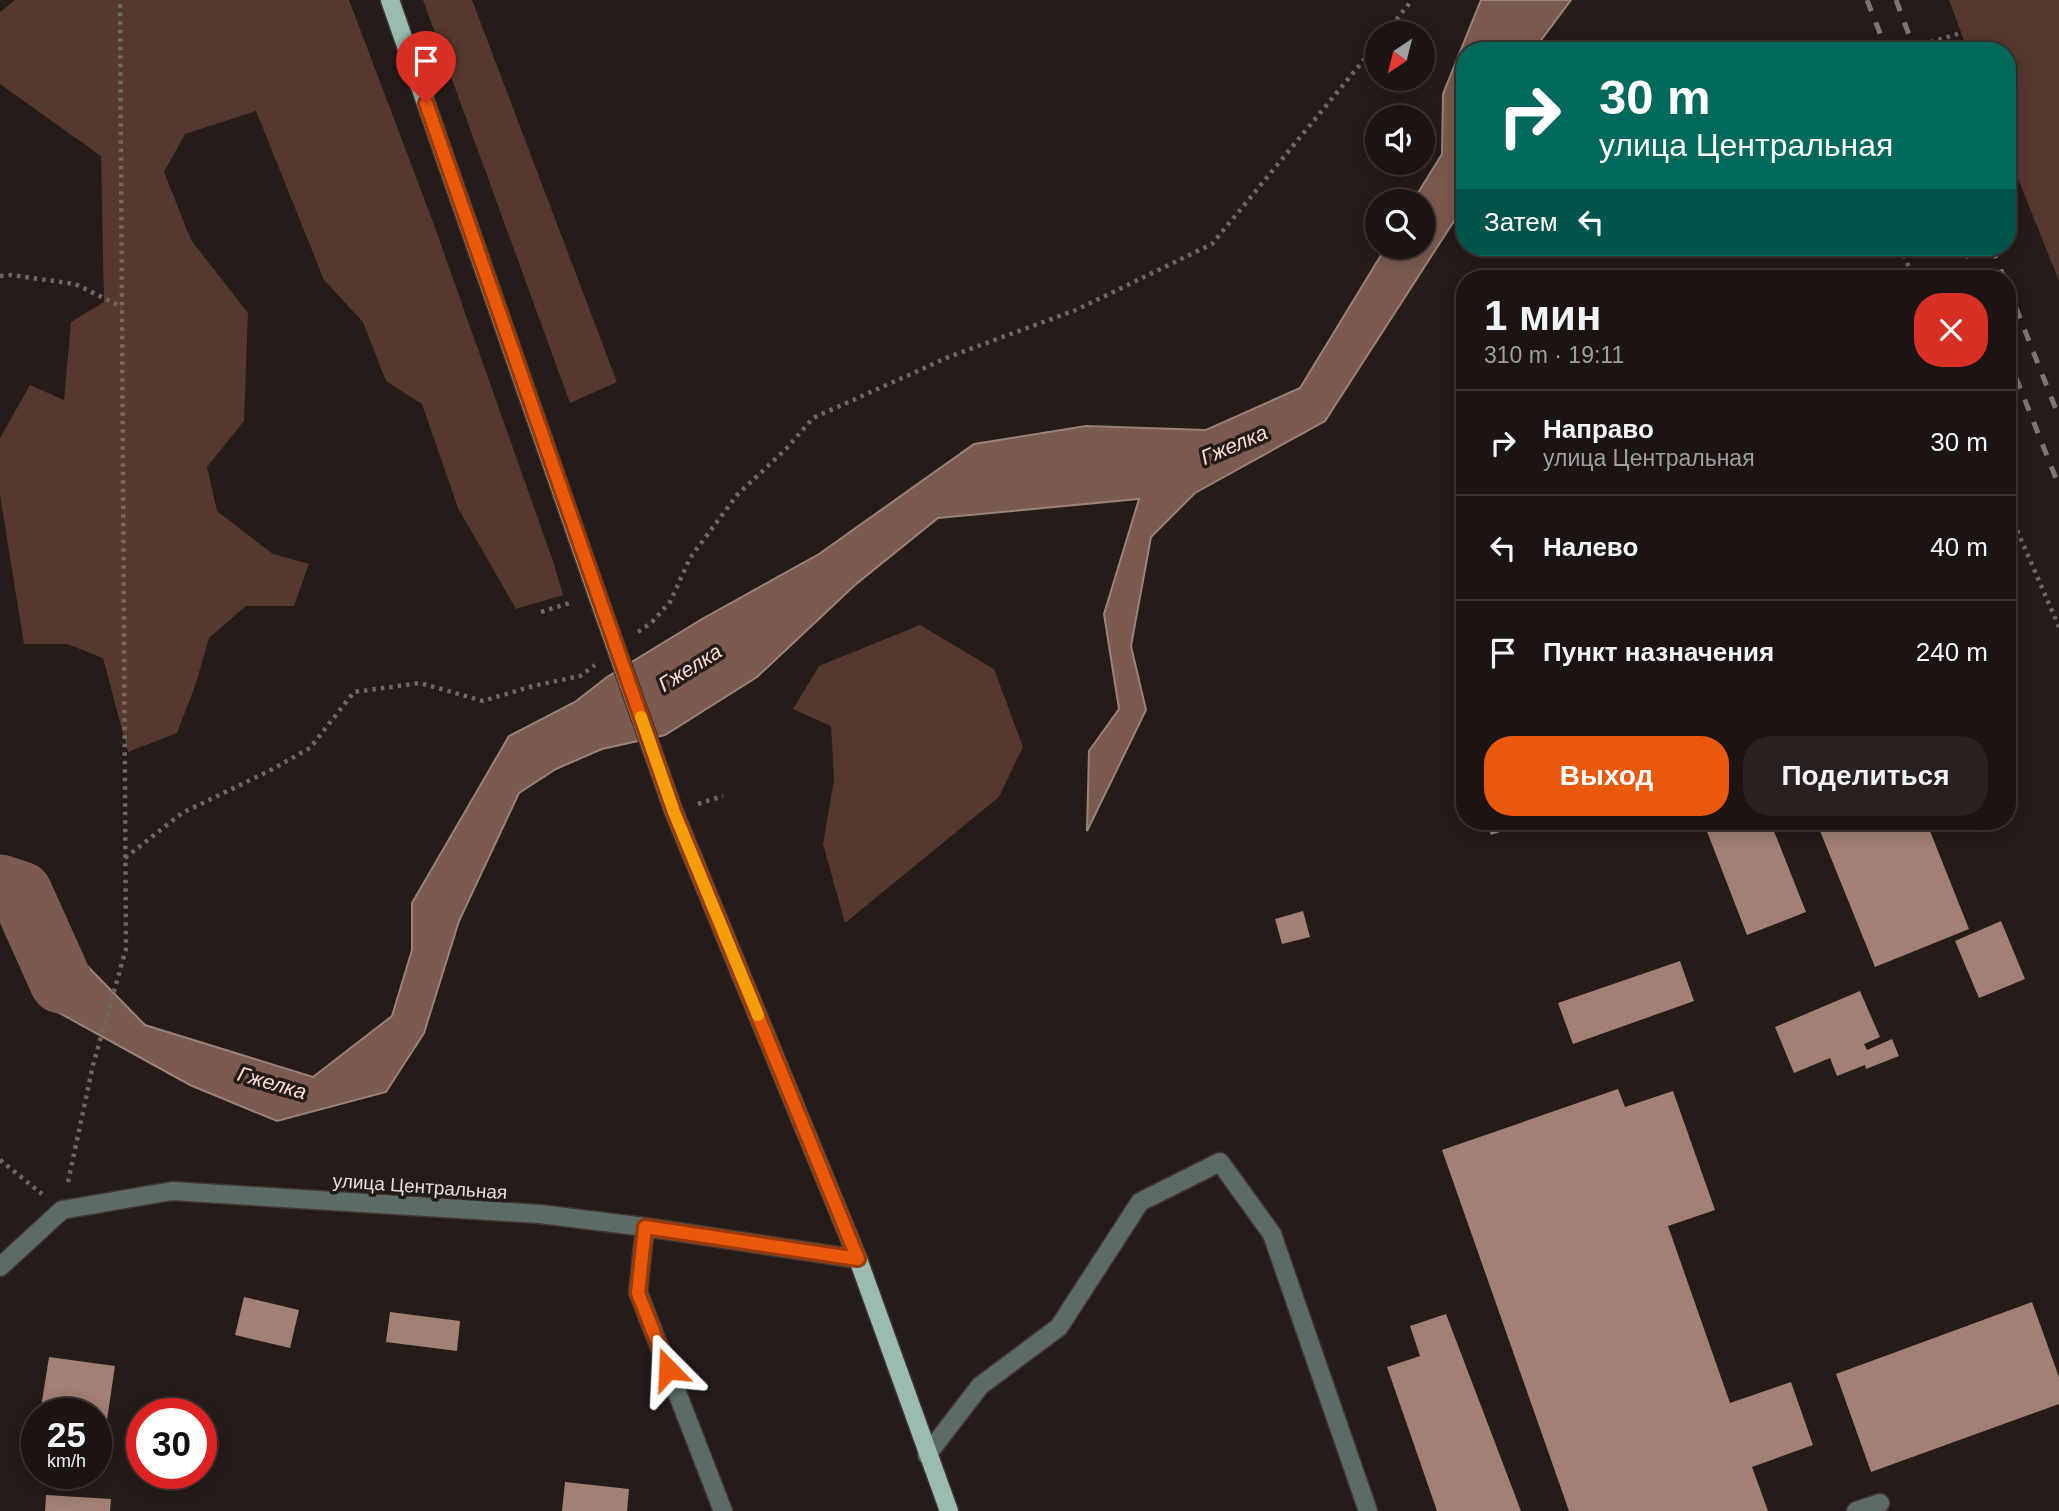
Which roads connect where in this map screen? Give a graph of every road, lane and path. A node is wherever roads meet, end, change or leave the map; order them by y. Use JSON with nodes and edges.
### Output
{"nodes":[{"id":1,"x":120,"y":0,"type":"edge"},
{"id":2,"x":390,"y":0,"type":"edge"},
{"id":3,"x":1412,"y":0,"type":"edge"},
{"id":4,"x":1395,"y":21,"type":"edge"},
{"id":5,"x":1961,"y":33,"type":"dead end"},
{"id":6,"x":1931,"y":42,"type":"edge"},
{"id":7,"x":1365,"y":59,"type":"edge"},
{"id":8,"x":0,"y":276,"type":"edge"},
{"id":9,"x":122,"y":307,"type":"junction"},
{"id":10,"x":2016,"y":528,"type":"edge"},
{"id":11,"x":2059,"y":627,"type":"edge"},
{"id":12,"x":628,"y":640,"type":"dead end"},
{"id":13,"x":598,"y":662,"type":"dead end"},
{"id":14,"x":125,"y":858,"type":"junction"},
{"id":15,"x":0,"y":1160,"type":"edge"},
{"id":16,"x":62,"y":1210,"type":"junction"},
{"id":17,"x":645,"y":1227,"type":"junction"},
{"id":18,"x":858,"y":1259,"type":"junction"},
{"id":19,"x":0,"y":1267,"type":"edge"},
{"id":20,"x":928,"y":1455,"type":"junction"},
{"id":21,"x":1880,"y":1503,"type":"dead end"},
{"id":22,"x":723,"y":1511,"type":"edge"},
{"id":23,"x":949,"y":1511,"type":"edge"},
{"id":24,"x":1368,"y":1511,"type":"edge"},
{"id":25,"x":1856,"y":1511,"type":"edge"}],
"edges":[{"from":1,"to":9,"type":"path"},
{"from":2,"to":18,"type":"main road","bridge":true},
{"from":3,"to":4,"type":"path"},
{"from":5,"to":6,"type":"path"},
{"from":7,"to":12,"type":"path"},
{"from":8,"to":9,"type":"path"},
{"from":9,"to":14,"type":"path"},
{"from":10,"to":11,"type":"path"},
{"from":13,"to":14,"type":"path"},
{"from":14,"to":16,"type":"path"},
{"from":15,"to":16,"type":"path"},
{"from":16,"to":17,"type":"street","name":"улица Центральная"},
{"from":16,"to":19,"type":"street"},
{"from":17,"to":18,"type":"street","name":"улица Центральная"},
{"from":17,"to":22,"type":"street"},
{"from":18,"to":20,"type":"main road"},
{"from":20,"to":23,"type":"main road"},
{"from":20,"to":24,"type":"street"},
{"from":21,"to":25,"type":"street"}]}
